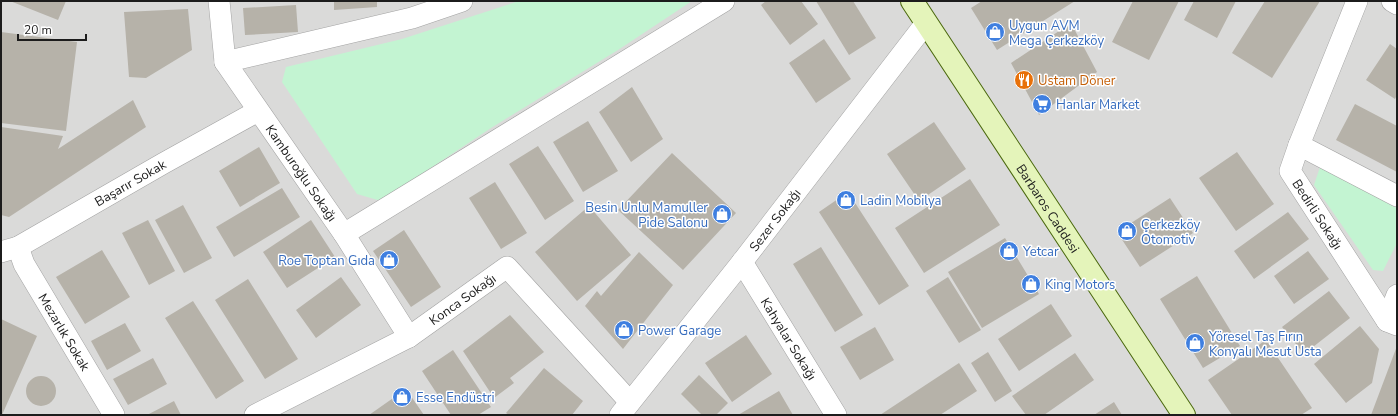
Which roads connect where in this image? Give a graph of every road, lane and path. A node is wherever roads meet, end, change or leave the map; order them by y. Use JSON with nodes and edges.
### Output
{"nodes":[{"id":1,"x":219,"y":1,"type":"edge"},
{"id":2,"x":462,"y":1,"type":"edge"},
{"id":3,"x":724,"y":1,"type":"edge"},
{"id":4,"x":912,"y":1,"type":"edge"},
{"id":5,"x":1357,"y":1,"type":"edge"},
{"id":6,"x":1392,"y":1,"type":"edge"},
{"id":7,"x":1397,"y":4,"type":"edge"},
{"id":8,"x":412,"y":10,"type":"edge"},
{"id":9,"x":926,"y":22,"type":"junction"},
{"id":10,"x":225,"y":62,"type":"junction"},
{"id":11,"x":258,"y":111,"type":"junction"},
{"id":12,"x":1299,"y":145,"type":"junction"},
{"id":13,"x":1397,"y":196,"type":"edge"},
{"id":14,"x":344,"y":234,"type":"junction"},
{"id":15,"x":10,"y":249,"type":"edge"},
{"id":16,"x":742,"y":262,"type":"junction"},
{"id":17,"x":1397,"y":295,"type":"edge"},
{"id":18,"x":1392,"y":323,"type":"edge"},
{"id":19,"x":409,"y":337,"type":"junction"},
{"id":20,"x":622,"y":412,"type":"edge"},
{"id":21,"x":114,"y":415,"type":"edge"},
{"id":22,"x":255,"y":415,"type":"edge"},
{"id":23,"x":836,"y":415,"type":"edge"},
{"id":24,"x":1184,"y":415,"type":"edge"}],
"edges":[{"from":1,"to":10,"type":"street","name":"Kamburoğlu Sokağı"},
{"from":2,"to":8,"type":"street"},
{"from":3,"to":14,"type":"street"},
{"from":4,"to":9,"type":"street","name":"Barbaros Caddesi"},
{"from":5,"to":12,"type":"street","name":"Bedirli Sokağı"},
{"from":6,"to":7,"type":"street"},
{"from":8,"to":10,"type":"street"},
{"from":9,"to":16,"type":"street","name":"Sezer Sokağı"},
{"from":9,"to":24,"type":"street","name":"Barbaros Caddesi"},
{"from":10,"to":11,"type":"street","name":"Kamburoğlu Sokağı"},
{"from":11,"to":14,"type":"street","name":"Kamburoğlu Sokağı"},
{"from":11,"to":15,"type":"street","name":"Başarır Sokak"},
{"from":12,"to":13,"type":"street"},
{"from":12,"to":18,"type":"street","name":"Bedirli Sokağı"},
{"from":14,"to":19,"type":"street","name":"Kamburoğlu Sokağı"},
{"from":15,"to":21,"type":"street","name":"Mezarlık Sokak"},
{"from":16,"to":20,"type":"street","name":"Sezer Sokağı"},
{"from":16,"to":23,"type":"street","name":"Kahyalar Sokağı"},
{"from":17,"to":18,"type":"street"},
{"from":19,"to":20,"type":"street","name":"Konca Sokağı"},
{"from":19,"to":22,"type":"street","name":"Konca Sokağı"}]}
